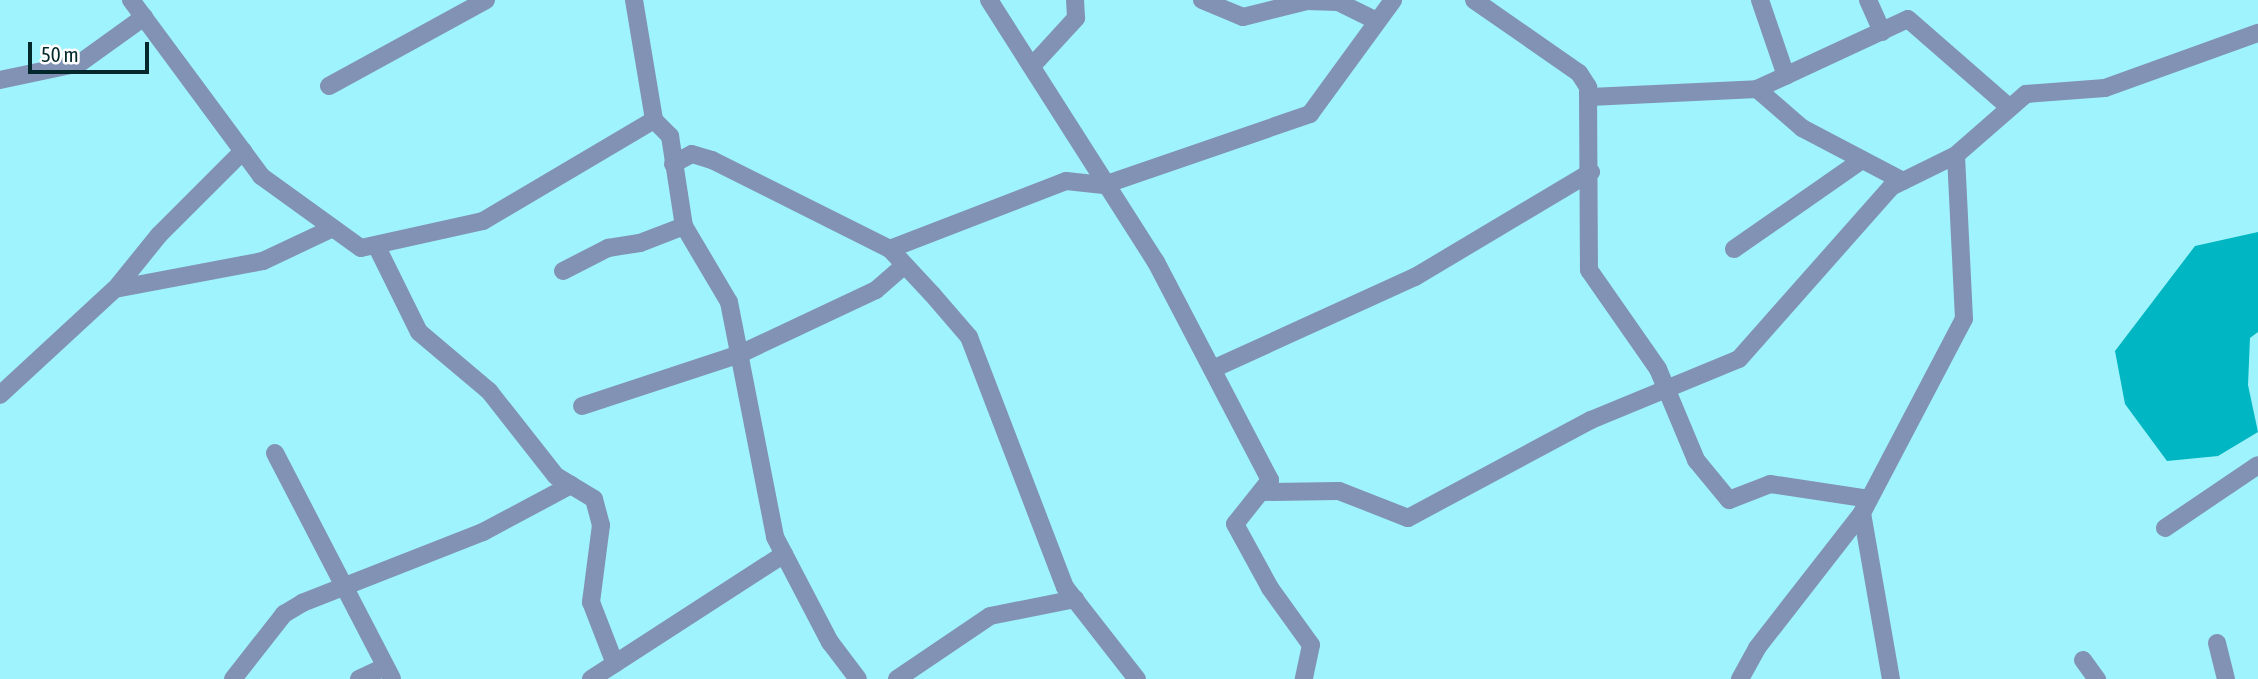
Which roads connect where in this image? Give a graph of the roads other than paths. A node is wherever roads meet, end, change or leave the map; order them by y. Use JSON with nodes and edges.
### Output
{"nodes":[{"id":1,"x":131,"y":0,"type":"edge"},
{"id":2,"x":485,"y":0,"type":"edge"},
{"id":3,"x":634,"y":0,"type":"edge"},
{"id":4,"x":989,"y":0,"type":"edge"},
{"id":5,"x":1074,"y":0,"type":"edge"},
{"id":6,"x":1202,"y":0,"type":"edge"},
{"id":7,"x":1393,"y":0,"type":"edge"},
{"id":8,"x":1474,"y":0,"type":"edge"},
{"id":9,"x":1759,"y":0,"type":"edge"},
{"id":10,"x":1868,"y":0,"type":"edge"},
{"id":11,"x":144,"y":17,"type":"junction"},
{"id":12,"x":1377,"y":21,"type":"junction"},
{"id":13,"x":1882,"y":32,"type":"junction"},
{"id":14,"x":2258,"y":33,"type":"edge"},
{"id":15,"x":1033,"y":65,"type":"junction"},
{"id":16,"x":1786,"y":76,"type":"junction"},
{"id":17,"x":0,"y":80,"type":"edge"},
{"id":18,"x":329,"y":86,"type":"dead end"},
{"id":19,"x":1757,"y":89,"type":"junction"},
{"id":20,"x":1590,"y":97,"type":"junction"},
{"id":21,"x":2010,"y":108,"type":"junction"},
{"id":22,"x":653,"y":120,"type":"junction"},
{"id":23,"x":243,"y":151,"type":"junction"},
{"id":24,"x":1956,"y":155,"type":"junction"},
{"id":25,"x":1862,"y":160,"type":"junction"},
{"id":26,"x":674,"y":164,"type":"junction"},
{"id":27,"x":1591,"y":172,"type":"junction"},
{"id":28,"x":1903,"y":181,"type":"junction"},
{"id":29,"x":1104,"y":186,"type":"junction"},
{"id":30,"x":684,"y":226,"type":"junction"},
{"id":31,"x":333,"y":228,"type":"junction"},
{"id":32,"x":376,"y":245,"type":"junction"},
{"id":33,"x":1734,"y":249,"type":"dead end"},
{"id":34,"x":890,"y":250,"type":"junction"},
{"id":35,"x":905,"y":265,"type":"junction"},
{"id":36,"x":563,"y":271,"type":"dead end"},
{"id":37,"x":115,"y":289,"type":"junction"},
{"id":38,"x":740,"y":354,"type":"junction"},
{"id":39,"x":1215,"y":368,"type":"junction"},
{"id":40,"x":1668,"y":387,"type":"junction"},
{"id":41,"x":0,"y":395,"type":"edge"},
{"id":42,"x":582,"y":406,"type":"dead end"},
{"id":43,"x":275,"y":453,"type":"dead end"},
{"id":44,"x":2258,"y":465,"type":"edge"},
{"id":45,"x":571,"y":485,"type":"junction"},
{"id":46,"x":1261,"y":492,"type":"junction"},
{"id":47,"x":1866,"y":506,"type":"junction"},
{"id":48,"x":2165,"y":528,"type":"dead end"},
{"id":49,"x":784,"y":554,"type":"junction"},
{"id":50,"x":340,"y":585,"type":"junction"},
{"id":51,"x":1075,"y":599,"type":"junction"},
{"id":52,"x":2217,"y":643,"type":"dead end"},
{"id":53,"x":2083,"y":660,"type":"dead end"},
{"id":54,"x":615,"y":664,"type":"junction"},
{"id":55,"x":388,"y":673,"type":"edge"},
{"id":56,"x":233,"y":679,"type":"edge"},
{"id":57,"x":359,"y":679,"type":"edge"},
{"id":58,"x":591,"y":679,"type":"edge"},
{"id":59,"x":858,"y":679,"type":"edge"},
{"id":60,"x":897,"y":679,"type":"edge"},
{"id":61,"x":1137,"y":679,"type":"edge"},
{"id":62,"x":1304,"y":679,"type":"edge"},
{"id":63,"x":1740,"y":679,"type":"edge"},
{"id":64,"x":1891,"y":679,"type":"edge"},
{"id":65,"x":2097,"y":679,"type":"edge"},
{"id":66,"x":2226,"y":679,"type":"edge"}],
"edges":[{"from":1,"to":11,"type":"street"},
{"from":2,"to":18,"type":"street"},
{"from":3,"to":22,"type":"street"},
{"from":4,"to":15,"type":"street"},
{"from":5,"to":15,"type":"street"},
{"from":6,"to":12,"type":"street"},
{"from":7,"to":12,"type":"street"},
{"from":8,"to":20,"type":"street"},
{"from":9,"to":16,"type":"street"},
{"from":10,"to":13,"type":"street"},
{"from":11,"to":17,"type":"street"},
{"from":11,"to":23,"type":"street"},
{"from":12,"to":29,"type":"street"},
{"from":13,"to":16,"type":"street"},
{"from":13,"to":21,"type":"street"},
{"from":14,"to":21,"type":"street"},
{"from":15,"to":29,"type":"street"},
{"from":16,"to":19,"type":"street"},
{"from":19,"to":20,"type":"street"},
{"from":19,"to":25,"type":"street"},
{"from":20,"to":27,"type":"street"},
{"from":21,"to":24,"type":"street"},
{"from":22,"to":26,"type":"street"},
{"from":22,"to":32,"type":"street"},
{"from":23,"to":31,"type":"street"},
{"from":23,"to":37,"type":"street"},
{"from":24,"to":28,"type":"street"},
{"from":24,"to":47,"type":"street"},
{"from":25,"to":28,"type":"street"},
{"from":25,"to":33,"type":"street"},
{"from":26,"to":30,"type":"street"},
{"from":26,"to":34,"type":"street"},
{"from":27,"to":39,"type":"street"},
{"from":27,"to":40,"type":"street"},
{"from":28,"to":40,"type":"street"},
{"from":29,"to":34,"type":"street"},
{"from":29,"to":39,"type":"street"},
{"from":30,"to":36,"type":"street"},
{"from":30,"to":38,"type":"street"},
{"from":31,"to":32,"type":"street"},
{"from":31,"to":37,"type":"street"},
{"from":32,"to":45,"type":"street"},
{"from":34,"to":35,"type":"street"},
{"from":35,"to":38,"type":"street"},
{"from":35,"to":51,"type":"street"},
{"from":37,"to":41,"type":"street"},
{"from":38,"to":42,"type":"street"},
{"from":38,"to":49,"type":"street"},
{"from":39,"to":46,"type":"street"},
{"from":40,"to":46,"type":"street"},
{"from":40,"to":47,"type":"street"},
{"from":43,"to":50,"type":"street"},
{"from":44,"to":48,"type":"street"},
{"from":45,"to":50,"type":"street"},
{"from":45,"to":54,"type":"street"},
{"from":46,"to":62,"type":"street"},
{"from":47,"to":63,"type":"street"},
{"from":47,"to":64,"type":"street"},
{"from":49,"to":54,"type":"street"},
{"from":49,"to":59,"type":"street"},
{"from":50,"to":55,"type":"street"},
{"from":50,"to":56,"type":"street"},
{"from":51,"to":60,"type":"street"},
{"from":51,"to":61,"type":"street"},
{"from":52,"to":66,"type":"street"},
{"from":53,"to":65,"type":"street"},
{"from":54,"to":58,"type":"street"},
{"from":55,"to":57,"type":"street"}]}
